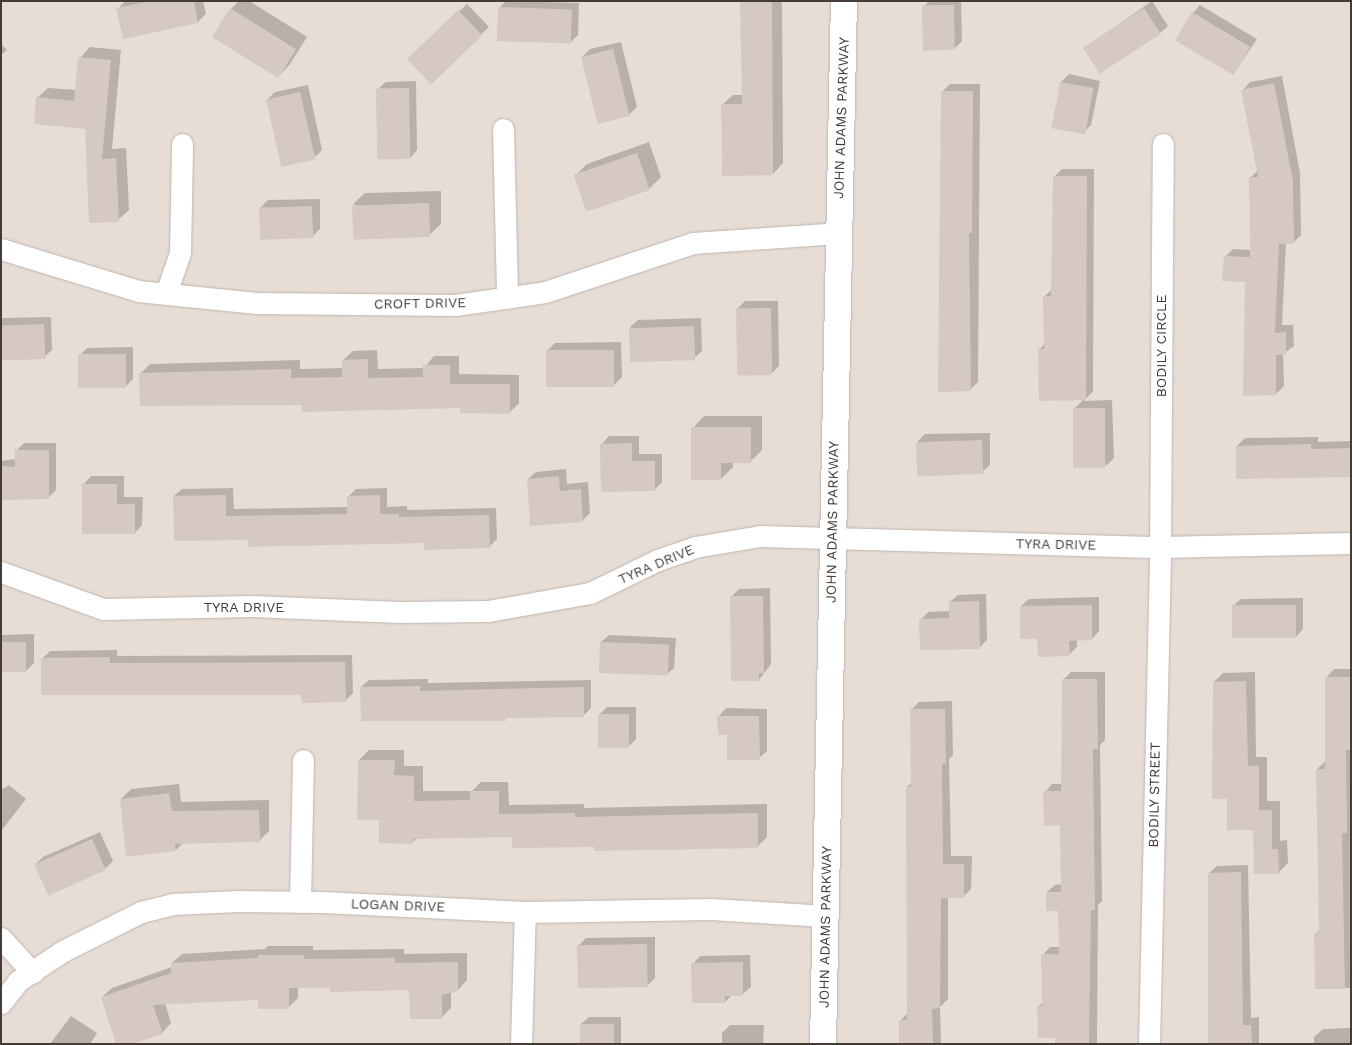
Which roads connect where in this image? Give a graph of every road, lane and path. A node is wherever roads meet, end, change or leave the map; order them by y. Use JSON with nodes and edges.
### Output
{"nodes":[{"id":1,"x":844,"y":1,"type":"edge"},
{"id":2,"x":503,"y":128,"type":"dead end"},
{"id":3,"x":182,"y":144,"type":"dead end"},
{"id":4,"x":1163,"y":144,"type":"dead end"},
{"id":5,"x":838,"y":233,"type":"junction"},
{"id":6,"x":1,"y":249,"type":"edge"},
{"id":7,"x":166,"y":293,"type":"junction"},
{"id":8,"x":507,"y":298,"type":"junction"},
{"id":9,"x":832,"y":539,"type":"junction"},
{"id":10,"x":1351,"y":543,"type":"edge"},
{"id":11,"x":1160,"y":547,"type":"junction"},
{"id":12,"x":1,"y":572,"type":"edge"},
{"id":13,"x":302,"y":760,"type":"dead end"},
{"id":14,"x":300,"y":902,"type":"junction"},
{"id":15,"x":525,"y":912,"type":"junction"},
{"id":16,"x":825,"y":916,"type":"junction"},
{"id":17,"x":1,"y":938,"type":"edge"},
{"id":18,"x":33,"y":973,"type":"junction"},
{"id":19,"x":1,"y":1003,"type":"edge"},
{"id":20,"x":521,"y":1044,"type":"edge"},
{"id":21,"x":823,"y":1044,"type":"edge"},
{"id":22,"x":1149,"y":1044,"type":"edge"}],
"edges":[{"from":1,"to":5,"type":"street","name":"JOHN ADAMS PARKWAY"},
{"from":2,"to":8,"type":"street"},
{"from":3,"to":7,"type":"street"},
{"from":4,"to":11,"type":"street","name":"BODILY CIRCLE"},
{"from":5,"to":8,"type":"street","name":"CROFT DRIVE"},
{"from":5,"to":9,"type":"street","name":"JOHN ADAMS PARKWAY"},
{"from":6,"to":7,"type":"street","name":"CROFT DRIVE"},
{"from":7,"to":8,"type":"street","name":"CROFT DRIVE"},
{"from":9,"to":11,"type":"street","name":"TYRA DRIVE"},
{"from":9,"to":12,"type":"street","name":"TYRA DRIVE"},
{"from":9,"to":16,"type":"street","name":"JOHN ADAMS PARKWAY"},
{"from":10,"to":11,"type":"street","name":"TYRA DRIVE"},
{"from":11,"to":22,"type":"street","name":"BODILY STREET"},
{"from":13,"to":14,"type":"street"},
{"from":14,"to":15,"type":"street","name":"LOGAN DRIVE"},
{"from":14,"to":18,"type":"street","name":"LOGAN DRIVE"},
{"from":15,"to":16,"type":"street","name":"LOGAN DRIVE"},
{"from":15,"to":20,"type":"street"},
{"from":16,"to":21,"type":"street","name":"JOHN ADAMS PARKWAY"},
{"from":17,"to":18,"type":"street"},
{"from":18,"to":19,"type":"street","name":"LOGAN DRIVE"}]}
